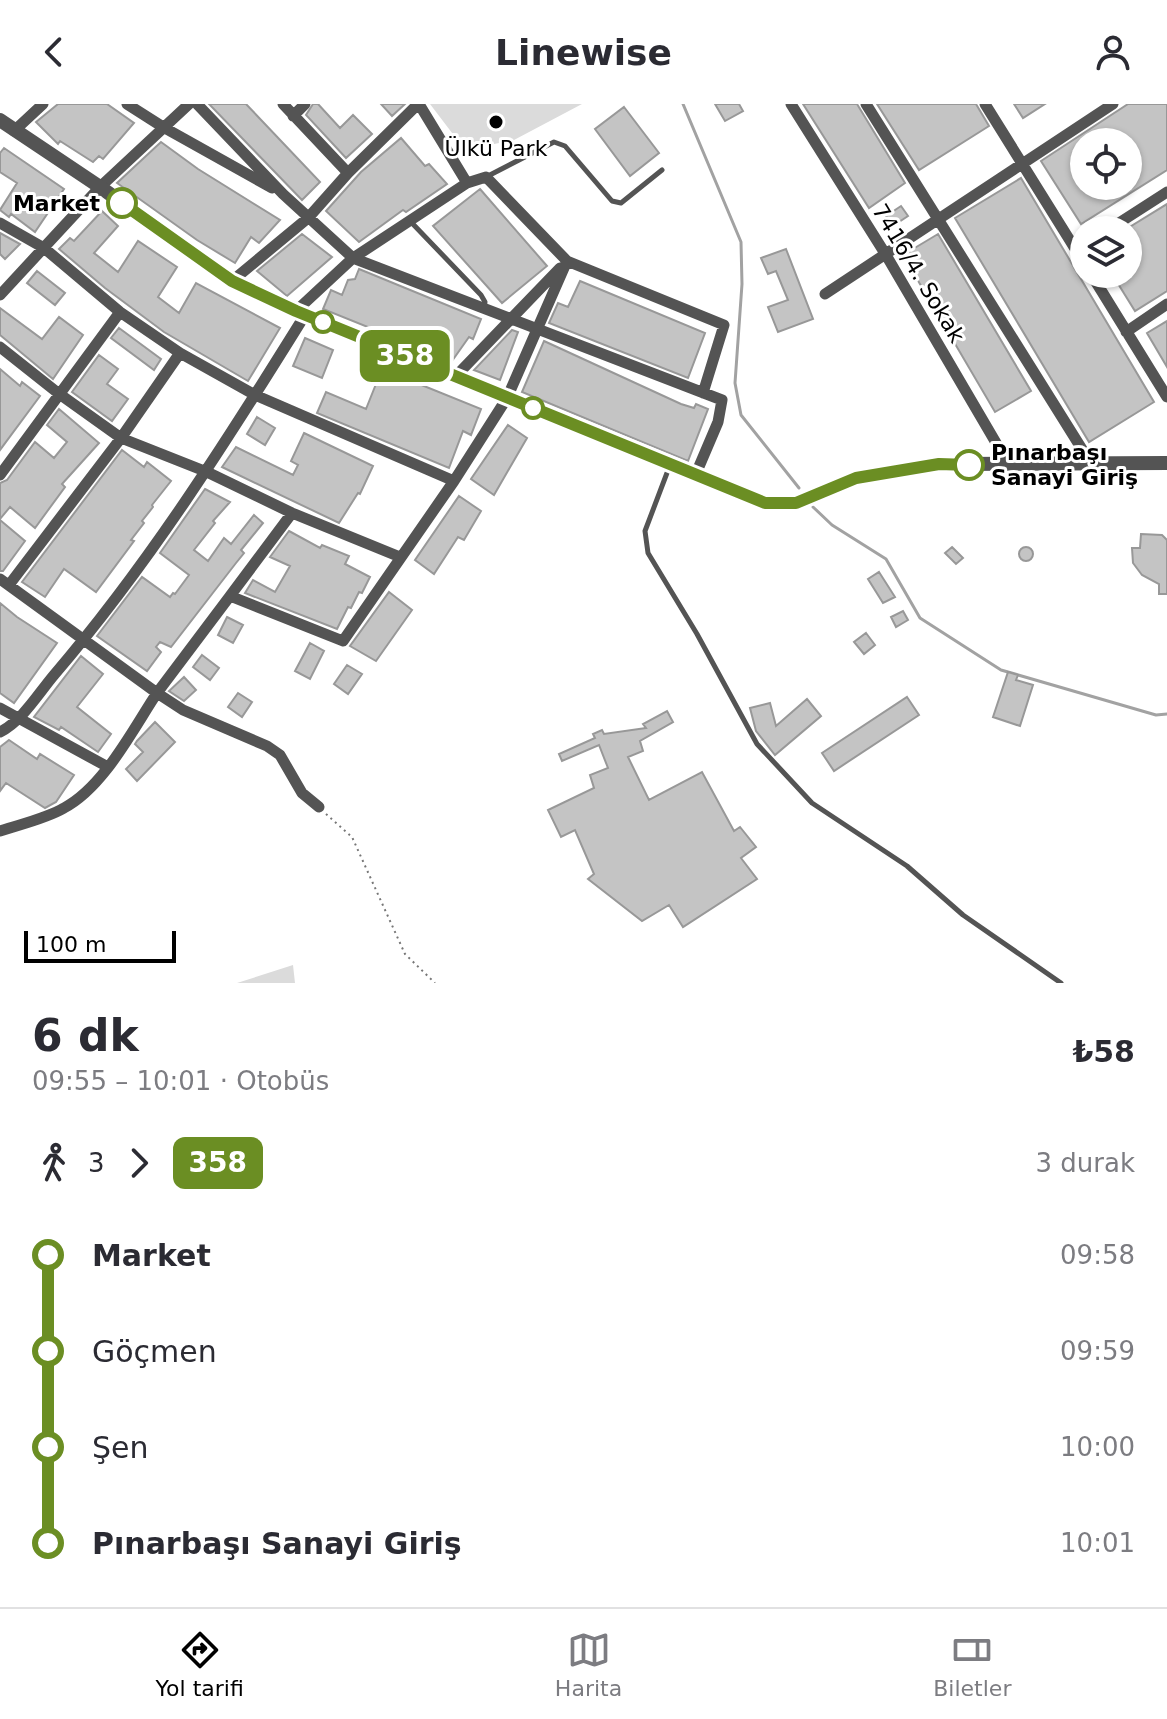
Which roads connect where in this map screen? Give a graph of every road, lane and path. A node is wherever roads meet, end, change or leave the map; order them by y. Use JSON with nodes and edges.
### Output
{"nodes":[{"id":1,"x":43,"y":104,"type":"edge"},
{"id":2,"x":127,"y":104,"type":"edge"},
{"id":3,"x":189,"y":104,"type":"edge"},
{"id":4,"x":197,"y":104,"type":"edge"},
{"id":5,"x":283,"y":104,"type":"edge"},
{"id":6,"x":305,"y":104,"type":"edge"},
{"id":7,"x":419,"y":104,"type":"edge"},
{"id":8,"x":791,"y":104,"type":"edge"},
{"id":9,"x":866,"y":104,"type":"edge"},
{"id":10,"x":985,"y":104,"type":"edge"},
{"id":11,"x":1113,"y":104,"type":"edge"},
{"id":12,"x":293,"y":116,"type":"junction"},
{"id":13,"x":0,"y":120,"type":"edge"},
{"id":14,"x":163,"y":127,"type":"junction"},
{"id":15,"x":14,"y":131,"type":"junction"},
{"id":16,"x":1022,"y":165,"type":"junction"},
{"id":17,"x":662,"y":170,"type":"dead end"},
{"id":18,"x":348,"y":173,"type":"junction"},
{"id":19,"x":486,"y":177,"type":"junction"},
{"id":20,"x":467,"y":183,"type":"junction"},
{"id":21,"x":100,"y":187,"type":"junction"},
{"id":22,"x":1167,"y":192,"type":"edge"},
{"id":23,"x":283,"y":194,"type":"junction"},
{"id":24,"x":1130,"y":216,"type":"edge"},
{"id":25,"x":308,"y":218,"type":"junction"},
{"id":26,"x":410,"y":220,"type":"junction"},
{"id":27,"x":937,"y":221,"type":"junction"},
{"id":28,"x":0,"y":223,"type":"edge"},
{"id":29,"x":1070,"y":234,"type":"edge"},
{"id":30,"x":44,"y":248,"type":"junction"},
{"id":31,"x":886,"y":255,"type":"junction"},
{"id":32,"x":353,"y":258,"type":"junction"},
{"id":33,"x":567,"y":261,"type":"junction"},
{"id":34,"x":232,"y":281,"type":"junction"},
{"id":35,"x":1099,"y":288,"type":"edge"},
{"id":36,"x":825,"y":294,"type":"dead end"},
{"id":37,"x":0,"y":295,"type":"edge"},
{"id":38,"x":1167,"y":304,"type":"edge"},
{"id":39,"x":484,"y":309,"type":"junction"},
{"id":40,"x":120,"y":312,"type":"junction"},
{"id":41,"x":300,"y":313,"type":"junction"},
{"id":42,"x":511,"y":319,"type":"junction"},
{"id":43,"x":538,"y":329,"type":"junction"},
{"id":44,"x":1126,"y":332,"type":"junction"},
{"id":45,"x":0,"y":347,"type":"edge"},
{"id":46,"x":180,"y":353,"type":"junction"},
{"id":47,"x":455,"y":377,"type":"junction"},
{"id":48,"x":1165,"y":392,"type":"edge"},
{"id":49,"x":58,"y":393,"type":"junction"},
{"id":50,"x":703,"y":393,"type":"junction"},
{"id":51,"x":255,"y":395,"type":"junction"},
{"id":52,"x":507,"y":398,"type":"junction"},
{"id":53,"x":121,"y":438,"type":"junction"},
{"id":54,"x":1090,"y":462,"type":"junction"},
{"id":55,"x":1167,"y":463,"type":"edge"},
{"id":56,"x":670,"y":464,"type":"junction"},
{"id":57,"x":1009,"y":465,"type":"junction"},
{"id":58,"x":207,"y":472,"type":"junction"},
{"id":59,"x":0,"y":475,"type":"edge"},
{"id":60,"x":695,"y":476,"type":"junction"},
{"id":61,"x":454,"y":481,"type":"junction"},
{"id":62,"x":292,"y":513,"type":"junction"},
{"id":63,"x":400,"y":557,"type":"junction"},
{"id":64,"x":5,"y":582,"type":"edge"},
{"id":65,"x":230,"y":596,"type":"junction"},
{"id":66,"x":83,"y":641,"type":"junction"},
{"id":67,"x":157,"y":693,"type":"junction"},
{"id":68,"x":0,"y":708,"type":"edge"},
{"id":69,"x":18,"y":717,"type":"junction"},
{"id":70,"x":0,"y":732,"type":"edge"},
{"id":71,"x":108,"y":767,"type":"junction"},
{"id":72,"x":319,"y":807,"type":"joint"},
{"id":73,"x":0,"y":831,"type":"edge"},
{"id":74,"x":435,"y":983,"type":"edge"},
{"id":75,"x":1061,"y":983,"type":"edge"}],
"edges":[{"from":1,"to":15,"type":"street"},
{"from":2,"to":14,"type":"street"},
{"from":3,"to":14,"type":"street"},
{"from":4,"to":23,"type":"street"},
{"from":5,"to":12,"type":"street"},
{"from":6,"to":12,"type":"street"},
{"from":7,"to":18,"type":"street"},
{"from":7,"to":20,"type":"street"},
{"from":8,"to":31,"type":"street","name":"7416/4. Sokak"},
{"from":9,"to":27,"type":"street"},
{"from":10,"to":16,"type":"street"},
{"from":11,"to":16,"type":"street"},
{"from":12,"to":18,"type":"street"},
{"from":13,"to":15,"type":"street"},
{"from":14,"to":21,"type":"street"},
{"from":14,"to":23,"type":"street"},
{"from":15,"to":21,"type":"street"},
{"from":16,"to":27,"type":"street"},
{"from":16,"to":29,"type":"street"},
{"from":17,"to":19,"type":"lane"},
{"from":18,"to":25,"type":"street"},
{"from":19,"to":20,"type":"street"},
{"from":19,"to":33,"type":"street"},
{"from":20,"to":26,"type":"street"},
{"from":21,"to":30,"type":"street"},
{"from":21,"to":34,"type":"street"},
{"from":22,"to":24,"type":"street"},
{"from":23,"to":25,"type":"street"},
{"from":25,"to":32,"type":"street"},
{"from":25,"to":34,"type":"street"},
{"from":26,"to":32,"type":"street"},
{"from":26,"to":39,"type":"lane"},
{"from":27,"to":31,"type":"street"},
{"from":27,"to":54,"type":"street"},
{"from":28,"to":30,"type":"street"},
{"from":30,"to":37,"type":"street"},
{"from":30,"to":40,"type":"street"},
{"from":31,"to":36,"type":"street"},
{"from":31,"to":57,"type":"street","name":"7416/4. Sokak"},
{"from":32,"to":39,"type":"street"},
{"from":32,"to":41,"type":"street"},
{"from":33,"to":42,"type":"street"},
{"from":33,"to":43,"type":"street"},
{"from":33,"to":50,"type":"street"},
{"from":34,"to":41,"type":"street"},
{"from":35,"to":44,"type":"street"},
{"from":38,"to":44,"type":"street"},
{"from":39,"to":42,"type":"street"},
{"from":40,"to":46,"type":"street"},
{"from":40,"to":49,"type":"street"},
{"from":41,"to":47,"type":"street"},
{"from":41,"to":51,"type":"street"},
{"from":42,"to":43,"type":"street"},
{"from":42,"to":47,"type":"street"},
{"from":43,"to":50,"type":"street"},
{"from":43,"to":52,"type":"street"},
{"from":44,"to":48,"type":"street"},
{"from":45,"to":49,"type":"street"},
{"from":46,"to":51,"type":"street"},
{"from":46,"to":53,"type":"street"},
{"from":47,"to":52,"type":"street"},
{"from":49,"to":53,"type":"street"},
{"from":49,"to":59,"type":"street"},
{"from":50,"to":60,"type":"street"},
{"from":51,"to":58,"type":"street"},
{"from":51,"to":61,"type":"street"},
{"from":52,"to":56,"type":"street"},
{"from":52,"to":61,"type":"street"},
{"from":53,"to":58,"type":"street"},
{"from":53,"to":64,"type":"street"},
{"from":54,"to":55,"type":"street"},
{"from":54,"to":57,"type":"street"},
{"from":56,"to":60,"type":"street"},
{"from":56,"to":75,"type":"lane"},
{"from":57,"to":60,"type":"street"},
{"from":58,"to":62,"type":"street"},
{"from":58,"to":66,"type":"street"},
{"from":61,"to":63,"type":"street"},
{"from":62,"to":63,"type":"street"},
{"from":62,"to":65,"type":"street"},
{"from":63,"to":65,"type":"street"},
{"from":64,"to":66,"type":"street"},
{"from":65,"to":67,"type":"street"},
{"from":66,"to":67,"type":"street"},
{"from":66,"to":69,"type":"street"},
{"from":67,"to":71,"type":"street"},
{"from":67,"to":72,"type":"street"},
{"from":68,"to":69,"type":"street"},
{"from":69,"to":70,"type":"street"},
{"from":69,"to":71,"type":"street"},
{"from":71,"to":73,"type":"street"},
{"from":72,"to":74,"type":"path"}]}
